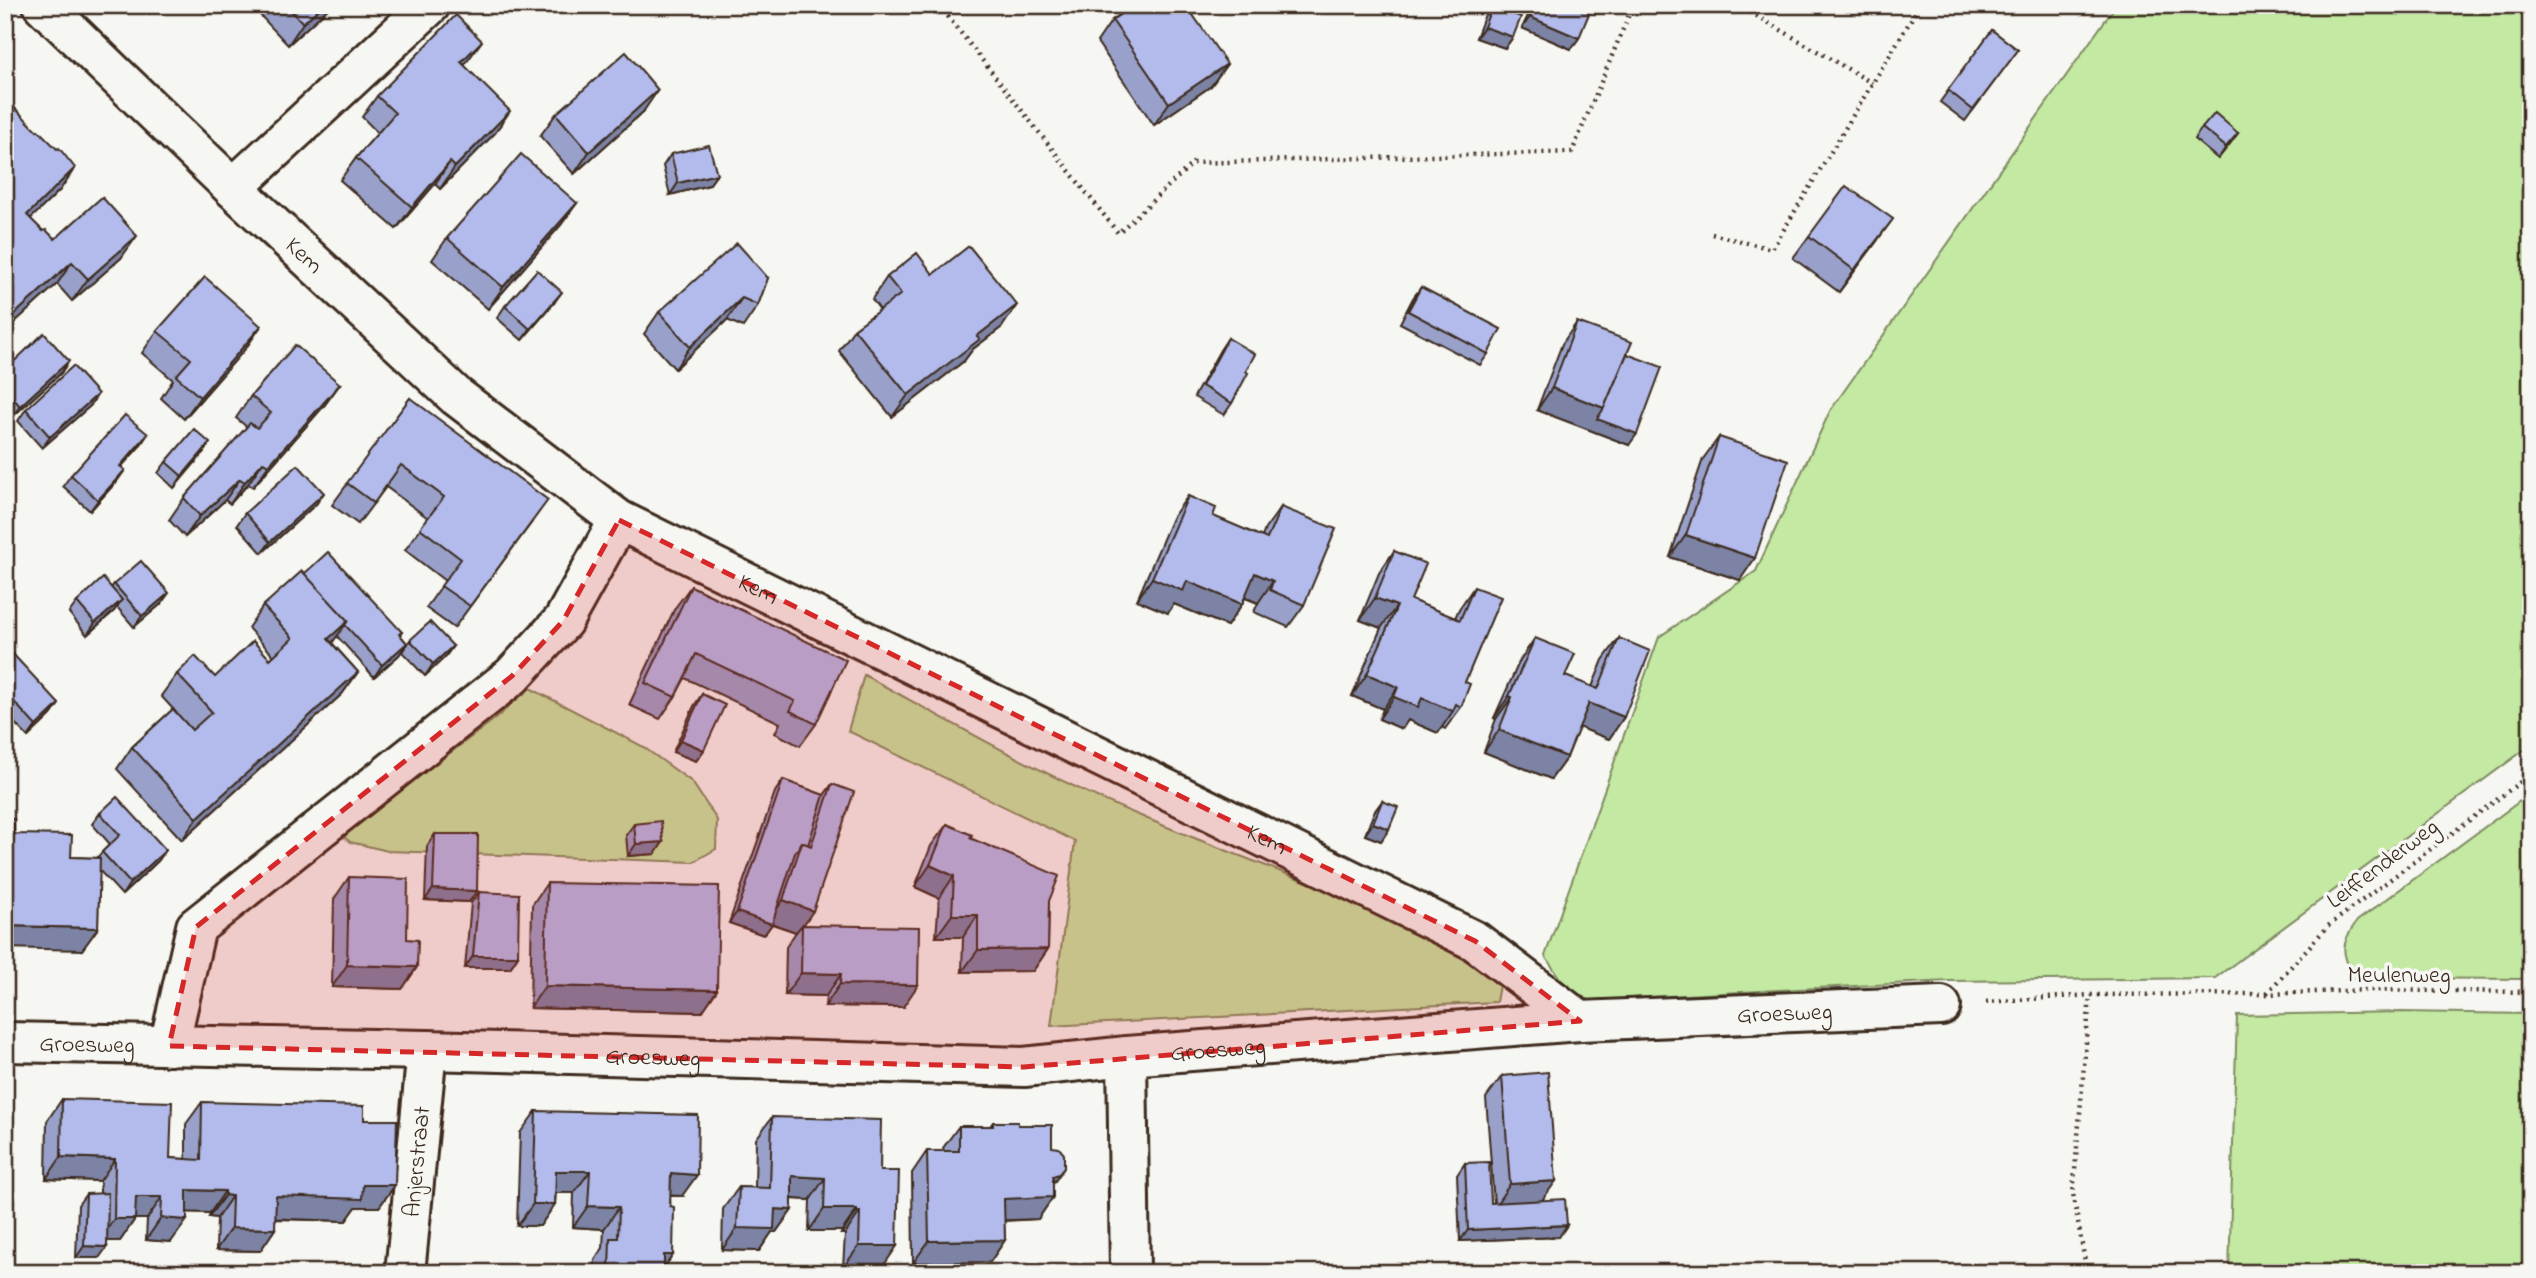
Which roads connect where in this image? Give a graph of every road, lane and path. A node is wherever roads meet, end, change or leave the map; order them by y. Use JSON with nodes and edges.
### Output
{"nodes":[{"id":1,"x":43,"y":5,"type":"edge"},
{"id":2,"x":430,"y":5,"type":"edge"},
{"id":3,"x":939,"y":5,"type":"edge"},
{"id":4,"x":1633,"y":5,"type":"edge"},
{"id":5,"x":1738,"y":5,"type":"edge"},
{"id":6,"x":1920,"y":5,"type":"edge"},
{"id":7,"x":1872,"y":83,"type":"junction"},
{"id":8,"x":233,"y":188,"type":"junction"},
{"id":9,"x":1712,"y":234,"type":"dead end"},
{"id":10,"x":619,"y":520,"type":"junction"},
{"id":11,"x":2531,"y":774,"type":"edge"},
{"id":12,"x":2531,"y":992,"type":"edge"},
{"id":13,"x":2266,"y":993,"type":"junction"},
{"id":14,"x":2090,"y":995,"type":"junction"},
{"id":15,"x":1941,"y":1006,"type":"joint"},
{"id":16,"x":1580,"y":1021,"type":"junction"},
{"id":17,"x":5,"y":1042,"type":"edge"},
{"id":18,"x":169,"y":1046,"type":"junction"},
{"id":19,"x":427,"y":1050,"type":"junction"},
{"id":20,"x":1127,"y":1056,"type":"junction"},
{"id":21,"x":405,"y":1273,"type":"edge"},
{"id":22,"x":1130,"y":1273,"type":"edge"},
{"id":23,"x":2087,"y":1273,"type":"edge"}],
"edges":[{"from":1,"to":8,"type":"street","name":"Kem"},
{"from":2,"to":8,"type":"street"},
{"from":3,"to":4,"type":"path"},
{"from":5,"to":7,"type":"path"},
{"from":6,"to":7,"type":"path"},
{"from":7,"to":9,"type":"path"},
{"from":8,"to":10,"type":"street","name":"Kem"},
{"from":10,"to":16,"type":"street","name":"Kem"},
{"from":10,"to":18,"type":"street","name":"Groesweg"},
{"from":11,"to":13,"type":"path","name":"Leiffenderweg"},
{"from":12,"to":13,"type":"path","name":"Meulenweg"},
{"from":13,"to":14,"type":"path"},
{"from":14,"to":15,"type":"path"},
{"from":14,"to":23,"type":"path"},
{"from":15,"to":16,"type":"street","name":"Groesweg"},
{"from":16,"to":20,"type":"street","name":"Groesweg"},
{"from":17,"to":18,"type":"street","name":"Groesweg"},
{"from":18,"to":19,"type":"street","name":"Groesweg"},
{"from":19,"to":20,"type":"street","name":"Groesweg"},
{"from":19,"to":21,"type":"street","name":"Anjerstraat"},
{"from":20,"to":22,"type":"street"}]}
